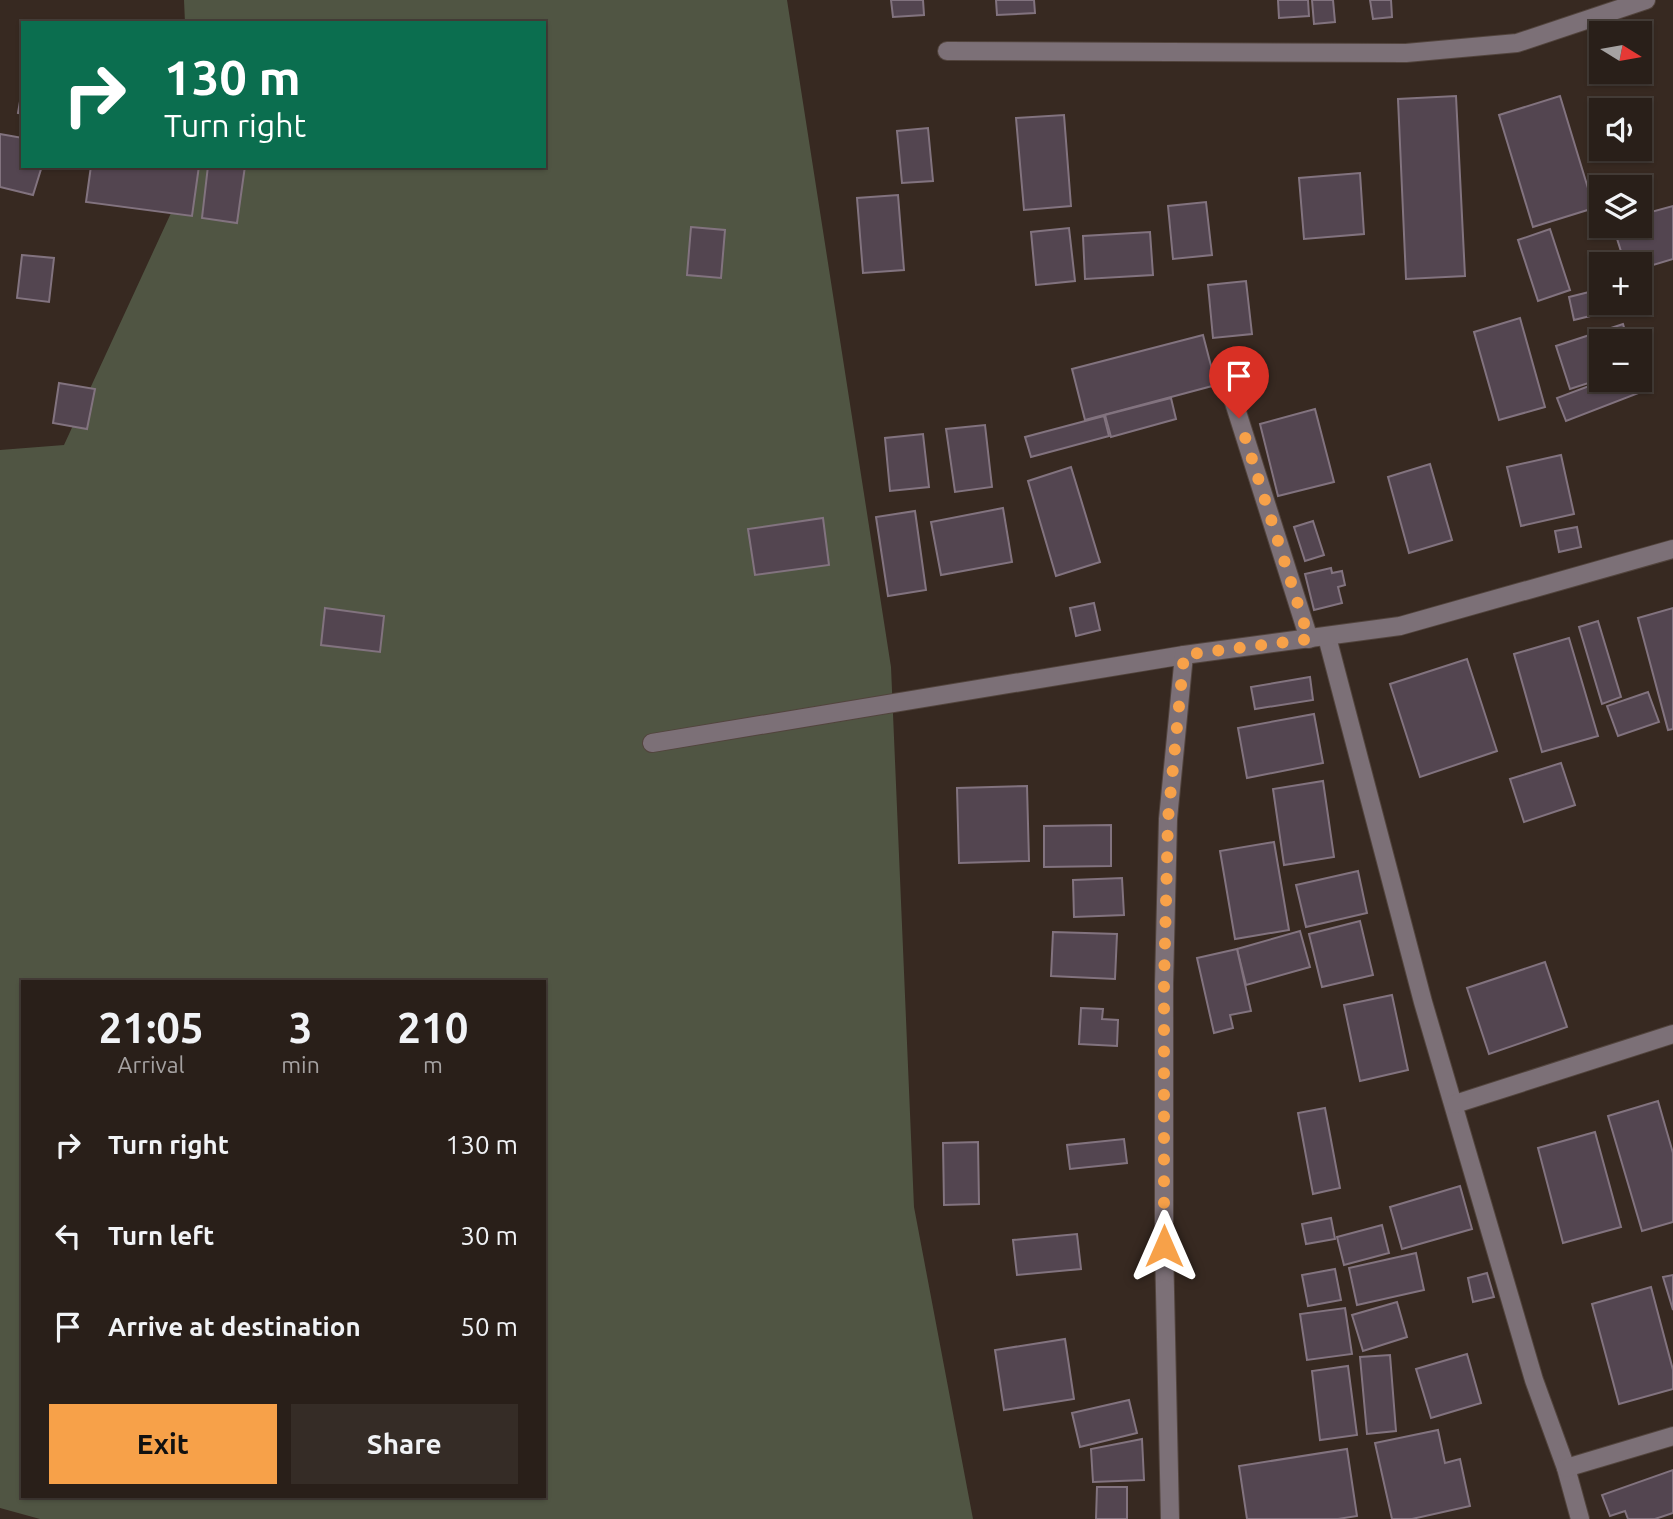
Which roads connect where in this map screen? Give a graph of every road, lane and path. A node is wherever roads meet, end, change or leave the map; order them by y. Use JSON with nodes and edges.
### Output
{"nodes":[{"id":1,"x":1646,"y":0,"type":"edge"},
{"id":2,"x":947,"y":51,"type":"dead end"},
{"id":3,"x":1231,"y":393,"type":"dead end"},
{"id":4,"x":1673,"y":549,"type":"edge"},
{"id":5,"x":1318,"y":638,"type":"junction"},
{"id":6,"x":1184,"y":655,"type":"junction"},
{"id":7,"x":652,"y":743,"type":"dead end"},
{"id":8,"x":1673,"y":1034,"type":"edge"},
{"id":9,"x":1455,"y":1104,"type":"junction"},
{"id":10,"x":1673,"y":1436,"type":"edge"},
{"id":11,"x":1566,"y":1468,"type":"junction"},
{"id":12,"x":1170,"y":1519,"type":"edge"},
{"id":13,"x":1580,"y":1519,"type":"edge"}],
"edges":[{"from":1,"to":2,"type":"street"},
{"from":3,"to":5,"type":"street"},
{"from":4,"to":5,"type":"street"},
{"from":5,"to":6,"type":"street"},
{"from":5,"to":9,"type":"street"},
{"from":6,"to":7,"type":"street"},
{"from":6,"to":12,"type":"street"},
{"from":8,"to":9,"type":"street"},
{"from":9,"to":11,"type":"street"},
{"from":10,"to":11,"type":"street"},
{"from":11,"to":13,"type":"street"}]}
